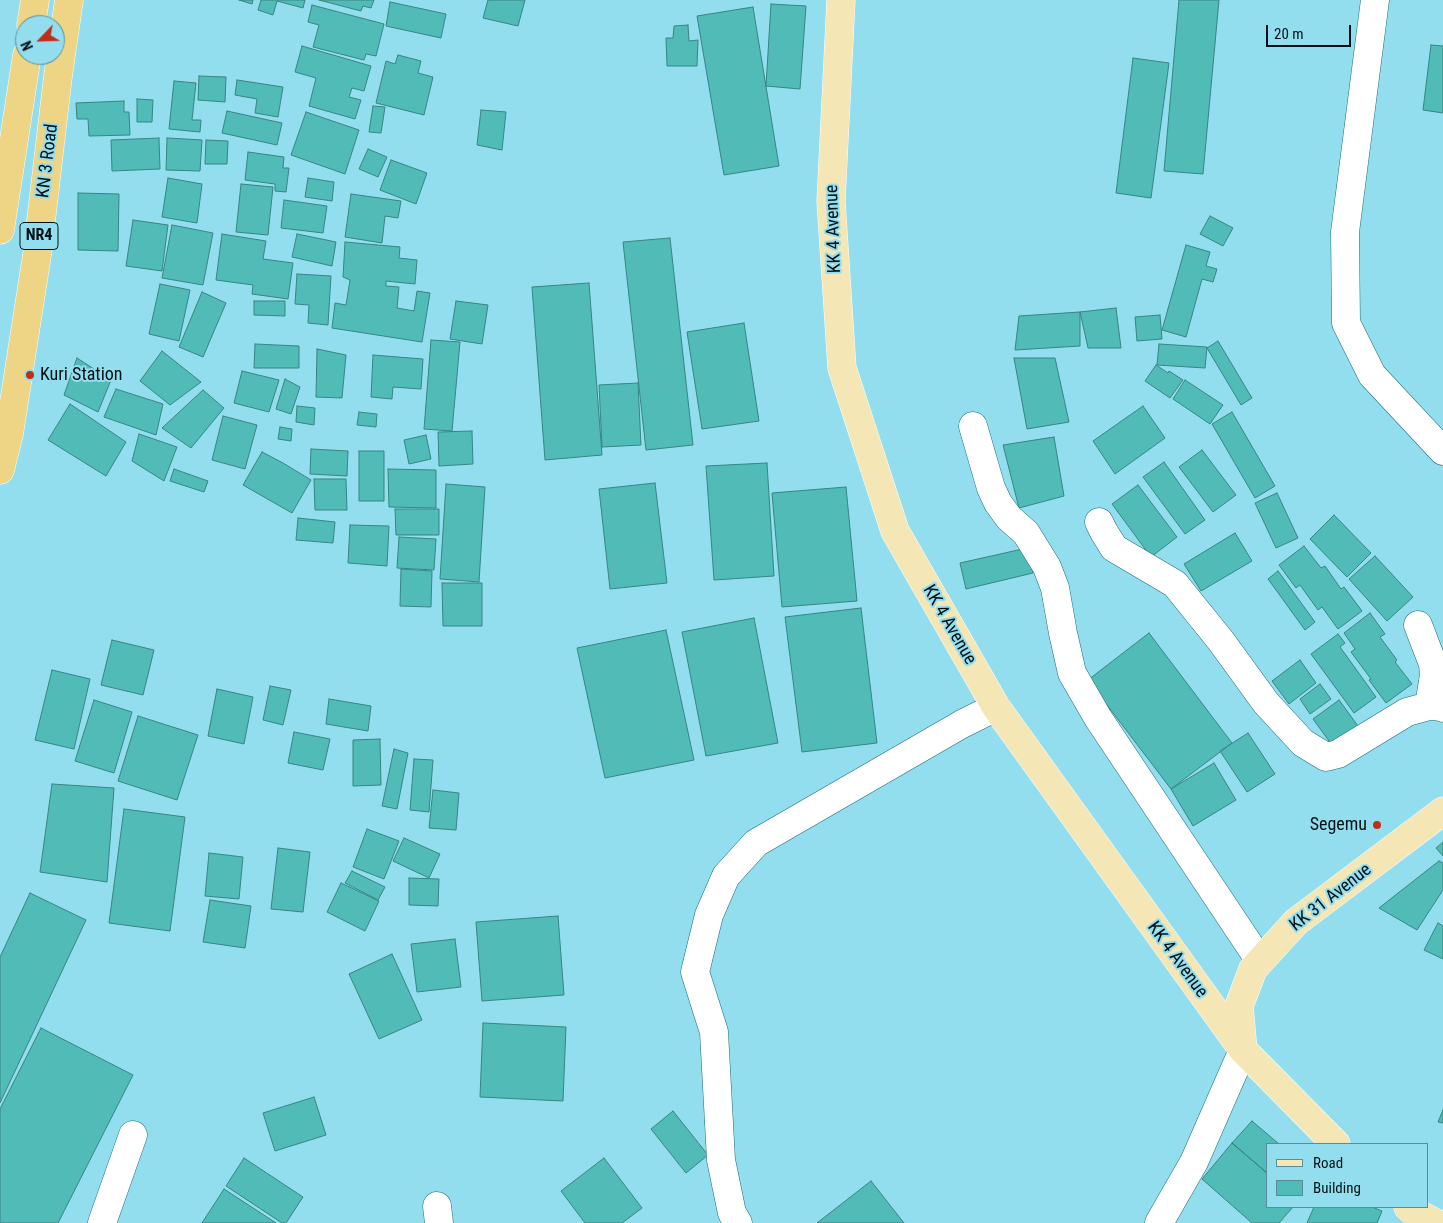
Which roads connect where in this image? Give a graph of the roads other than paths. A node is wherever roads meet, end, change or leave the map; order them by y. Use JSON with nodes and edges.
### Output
{"nodes":[{"id":1,"x":35,"y":0,"type":"edge"},
{"id":2,"x":69,"y":0,"type":"edge"},
{"id":3,"x":841,"y":0,"type":"edge"},
{"id":4,"x":1376,"y":0,"type":"edge"},
{"id":5,"x":33,"y":15,"type":"edge"},
{"id":6,"x":25,"y":65,"type":"edge"},
{"id":7,"x":0,"y":230,"type":"edge"},
{"id":8,"x":973,"y":426,"type":"dead end"},
{"id":9,"x":1443,"y":451,"type":"edge"},
{"id":10,"x":0,"y":470,"type":"edge"},
{"id":11,"x":1099,"y":522,"type":"dead end"},
{"id":12,"x":1418,"y":625,"type":"dead end"},
{"id":13,"x":996,"y":707,"type":"junction"},
{"id":14,"x":1436,"y":707,"type":"edge"},
{"id":15,"x":1443,"y":811,"type":"edge"},
{"id":16,"x":1260,"y":961,"type":"junction"},
{"id":17,"x":1242,"y":1050,"type":"junction"},
{"id":18,"x":133,"y":1135,"type":"dead end"},
{"id":19,"x":1335,"y":1143,"type":"edge"},
{"id":20,"x":1409,"y":1208,"type":"edge"},
{"id":21,"x":102,"y":1223,"type":"edge"},
{"id":22,"x":738,"y":1223,"type":"edge"},
{"id":23,"x":1159,"y":1223,"type":"edge"},
{"id":24,"x":1436,"y":1223,"type":"edge"}],
"edges":[{"from":1,"to":5,"type":"highway"},
{"from":2,"to":10,"type":"highway","name":"KN 3 Road","number":"NR4"},
{"from":3,"to":13,"type":"main road","name":"KK 4 Avenue"},
{"from":4,"to":9,"type":"street"},
{"from":6,"to":7,"type":"highway","number":"NR4"},
{"from":8,"to":16,"type":"street"},
{"from":11,"to":14,"type":"street"},
{"from":12,"to":14,"type":"street"},
{"from":13,"to":17,"type":"main road","name":"KK 4 Avenue"},
{"from":13,"to":22,"type":"street"},
{"from":15,"to":16,"type":"main road","name":"KK 31 Avenue"},
{"from":16,"to":17,"type":"main road","name":"KK 31 Avenue"},
{"from":17,"to":19,"type":"main road","name":"KK 4 Avenue"},
{"from":17,"to":23,"type":"street","name":"KK 31 Avenue"},
{"from":18,"to":21,"type":"street"},
{"from":20,"to":24,"type":"main road"}]}
